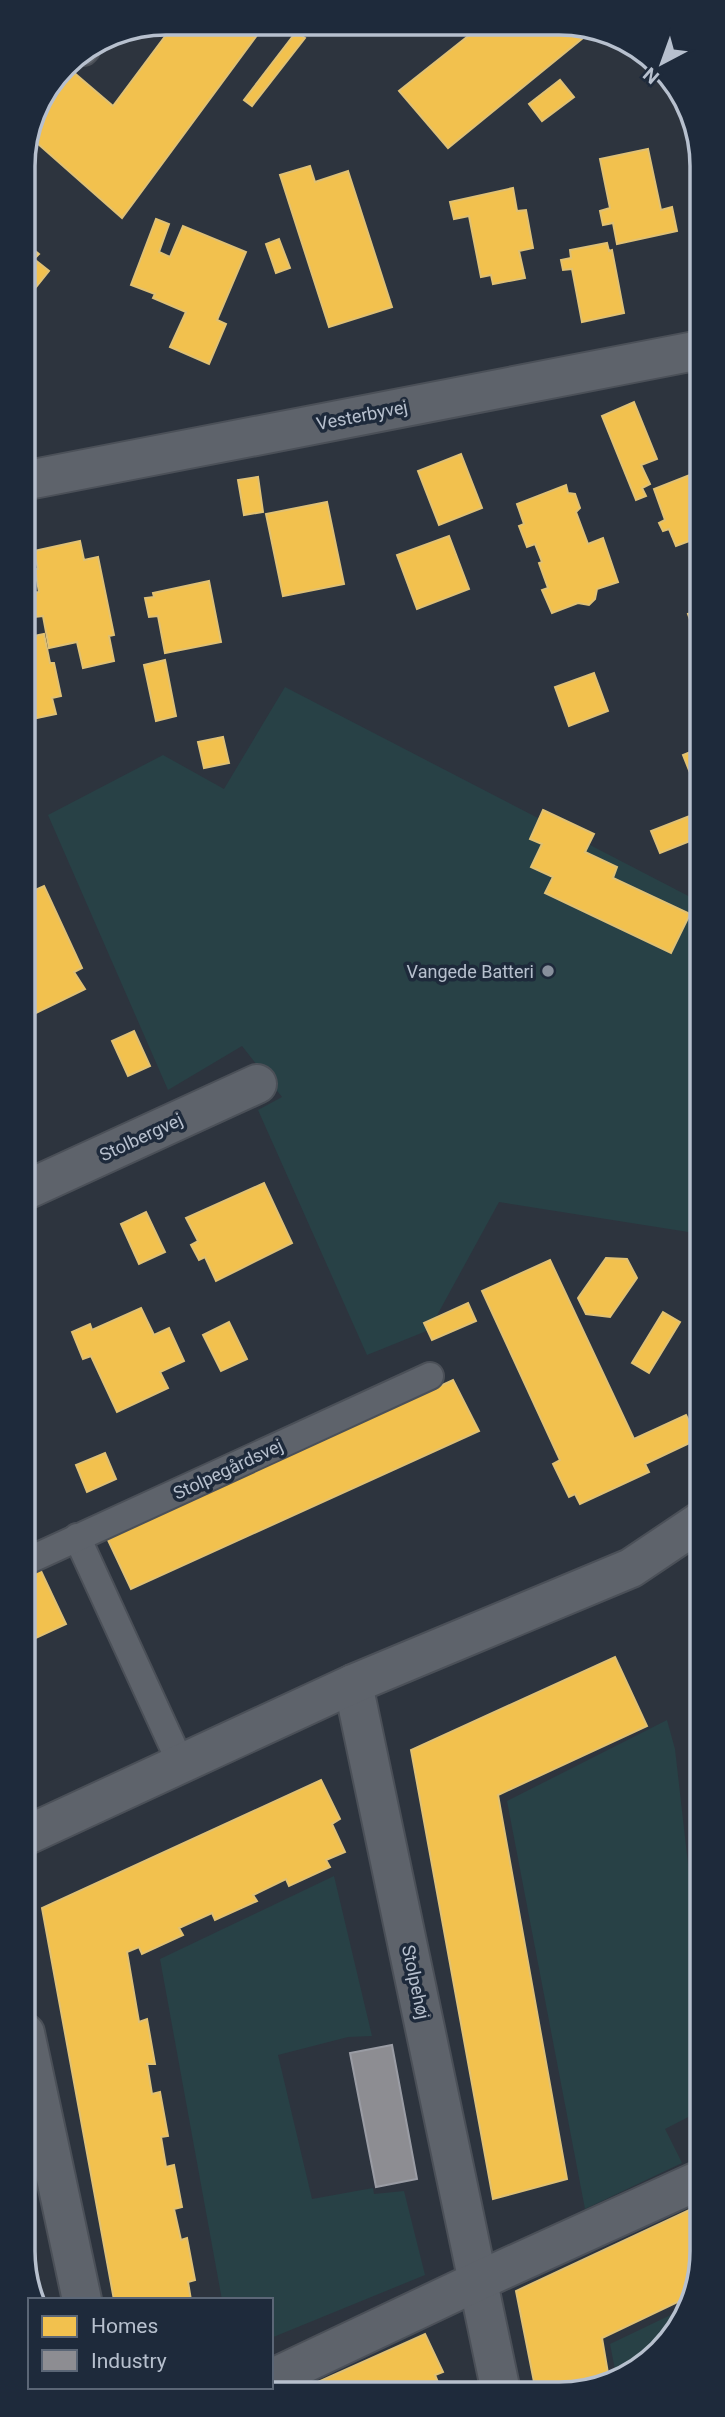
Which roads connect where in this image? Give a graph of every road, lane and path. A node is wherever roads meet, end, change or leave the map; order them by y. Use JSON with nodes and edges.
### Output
{"nodes":[{"id":1,"x":690,"y":352,"type":"edge"},
{"id":2,"x":35,"y":479,"type":"edge"},
{"id":3,"x":257,"y":1084,"type":"dead end"},
{"id":4,"x":35,"y":1186,"type":"edge"},
{"id":5,"x":430,"y":1376,"type":"dead end"},
{"id":6,"x":690,"y":1528,"type":"edge"},
{"id":7,"x":78,"y":1537,"type":"junction"},
{"id":8,"x":35,"y":1557,"type":"edge"},
{"id":9,"x":354,"y":1684,"type":"junction"},
{"id":10,"x":181,"y":1765,"type":"junction"},
{"id":11,"x":35,"y":1831,"type":"edge"},
{"id":12,"x":35,"y":2080,"type":"edge"},
{"id":13,"x":690,"y":2184,"type":"edge"},
{"id":14,"x":478,"y":2281,"type":"junction"},
{"id":15,"x":82,"y":2298,"type":"edge"},
{"id":16,"x":273,"y":2378,"type":"edge"},
{"id":17,"x":499,"y":2382,"type":"edge"}],
"edges":[{"from":1,"to":2,"type":"street","name":"Vesterbyvej"},
{"from":3,"to":4,"type":"street","name":"Stolbergvej"},
{"from":5,"to":7,"type":"lane","name":"Stolpegårdsvej"},
{"from":6,"to":9,"type":"street"},
{"from":7,"to":8,"type":"lane","name":"Stolpegårdsvej"},
{"from":7,"to":10,"type":"lane"},
{"from":9,"to":10,"type":"street"},
{"from":9,"to":14,"type":"street","name":"Stolpehøj"},
{"from":10,"to":11,"type":"street"},
{"from":12,"to":15,"type":"street"},
{"from":13,"to":14,"type":"street"},
{"from":14,"to":16,"type":"street"},
{"from":14,"to":17,"type":"street","name":"Stolpehøj"}]}
